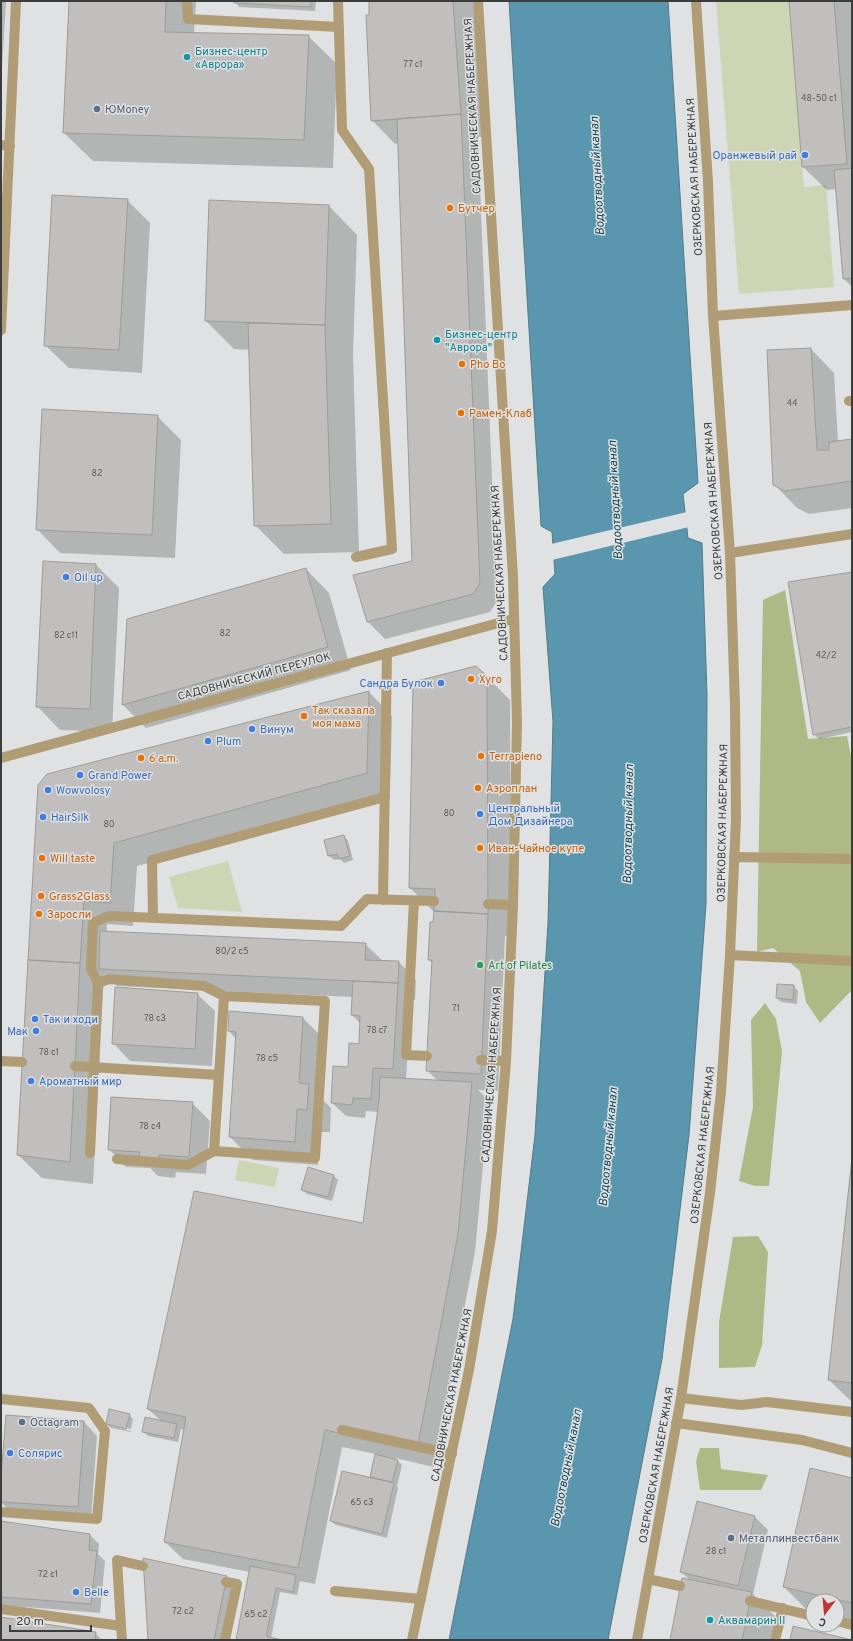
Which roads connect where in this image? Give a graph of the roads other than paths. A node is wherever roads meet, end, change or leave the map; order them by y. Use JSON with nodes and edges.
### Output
{"nodes":[{"id":1,"x":16,"y":1,"type":"edge"},
{"id":2,"x":187,"y":1,"type":"edge"},
{"id":3,"x":338,"y":1,"type":"edge"},
{"id":4,"x":478,"y":1,"type":"edge"},
{"id":5,"x":696,"y":1,"type":"edge"},
{"id":6,"x":339,"y":27,"type":"junction"},
{"id":7,"x":6,"y":145,"type":"edge"},
{"id":8,"x":852,"y":305,"type":"edge"},
{"id":9,"x":713,"y":316,"type":"junction"},
{"id":10,"x":1,"y":330,"type":"edge"},
{"id":11,"x":852,"y":534,"type":"edge"},
{"id":12,"x":730,"y":553,"type":"junction"},
{"id":13,"x":356,"y":557,"type":"dead end"},
{"id":14,"x":513,"y":619,"type":"junction"},
{"id":15,"x":387,"y":653,"type":"junction"},
{"id":16,"x":1,"y":758,"type":"edge"},
{"id":17,"x":385,"y":797,"type":"junction"},
{"id":18,"x":734,"y":857,"type":"junction"},
{"id":19,"x":852,"y":859,"type":"edge"},
{"id":20,"x":384,"y":900,"type":"junction"},
{"id":21,"x":414,"y":901,"type":"junction"},
{"id":22,"x":434,"y":901,"type":"dead end"},
{"id":23,"x":488,"y":904,"type":"dead end"},
{"id":24,"x":513,"y":905,"type":"junction"},
{"id":25,"x":153,"y":918,"type":"junction"},
{"id":26,"x":730,"y":955,"type":"junction"},
{"id":27,"x":852,"y":961,"type":"edge"},
{"id":28,"x":98,"y":983,"type":"junction"},
{"id":29,"x":224,"y":996,"type":"junction"},
{"id":30,"x":427,"y":1056,"type":"dead end"},
{"id":31,"x":481,"y":1060,"type":"dead end"},
{"id":32,"x":1,"y":1061,"type":"edge"},
{"id":33,"x":506,"y":1061,"type":"junction"},
{"id":34,"x":22,"y":1062,"type":"dead end"},
{"id":35,"x":75,"y":1066,"type":"dead end"},
{"id":36,"x":94,"y":1067,"type":"junction"},
{"id":37,"x":219,"y":1075,"type":"junction"},
{"id":38,"x":214,"y":1151,"type":"junction"},
{"id":39,"x":90,"y":1153,"type":"dead end"},
{"id":40,"x":117,"y":1159,"type":"dead end"},
{"id":41,"x":681,"y":1398,"type":"junction"},
{"id":42,"x":1,"y":1400,"type":"edge"},
{"id":43,"x":852,"y":1412,"type":"edge"},
{"id":44,"x":676,"y":1423,"type":"junction"},
{"id":45,"x":342,"y":1430,"type":"dead end"},
{"id":46,"x":852,"y":1453,"type":"edge"},
{"id":47,"x":452,"y":1454,"type":"junction"},
{"id":48,"x":1,"y":1512,"type":"edge"},
{"id":49,"x":143,"y":1566,"type":"dead end"},
{"id":50,"x":648,"y":1580,"type":"junction"},
{"id":51,"x":226,"y":1582,"type":"dead end"},
{"id":52,"x":680,"y":1586,"type":"dead end"},
{"id":53,"x":335,"y":1591,"type":"dead end"},
{"id":54,"x":421,"y":1599,"type":"junction"},
{"id":55,"x":750,"y":1601,"type":"dead end"},
{"id":56,"x":783,"y":1608,"type":"junction"},
{"id":57,"x":1,"y":1609,"type":"edge"},
{"id":58,"x":805,"y":1614,"type":"edge"},
{"id":59,"x":121,"y":1626,"type":"junction"},
{"id":60,"x":122,"y":1640,"type":"edge"},
{"id":61,"x":225,"y":1640,"type":"edge"},
{"id":62,"x":412,"y":1640,"type":"edge"},
{"id":63,"x":637,"y":1640,"type":"edge"},
{"id":64,"x":775,"y":1640,"type":"edge"}],
"edges":[{"from":1,"to":7,"type":"street"},
{"from":2,"to":6,"type":"street"},
{"from":3,"to":6,"type":"street"},
{"from":4,"to":14,"type":"street","name":"САДОВНИЧЕСКАЯ НАБЕРЕЖНАЯ"},
{"from":5,"to":9,"type":"street","name":"ОЗЕРКОВСКАЯ НАБЕРЕЖНАЯ"},
{"from":6,"to":13,"type":"street"},
{"from":7,"to":10,"type":"street"},
{"from":8,"to":9,"type":"street"},
{"from":9,"to":12,"type":"street","name":"ОЗЕРКОВСКАЯ НАБЕРЕЖНАЯ"},
{"from":11,"to":12,"type":"street"},
{"from":12,"to":18,"type":"street","name":"ОЗЕРКОВСКАЯ НАБЕРЕЖНАЯ"},
{"from":14,"to":15,"type":"street","name":"САДОВНИЧЕСКИЙ ПЕРЕУЛОК"},
{"from":14,"to":24,"type":"street","name":"САДОВНИЧЕСКАЯ НАБЕРЕЖНАЯ"},
{"from":15,"to":16,"type":"street","name":"САДОВНИЧЕСКИЙ ПЕРЕУЛОК"},
{"from":15,"to":17,"type":"street"},
{"from":17,"to":20,"type":"street"},
{"from":17,"to":25,"type":"street"},
{"from":18,"to":19,"type":"street"},
{"from":18,"to":26,"type":"street","name":"ОЗЕРКОВСКАЯ НАБЕРЕЖНАЯ"},
{"from":20,"to":21,"type":"street"},
{"from":20,"to":25,"type":"street"},
{"from":21,"to":22,"type":"street"},
{"from":21,"to":30,"type":"street"},
{"from":23,"to":24,"type":"street"},
{"from":24,"to":33,"type":"street","name":"САДОВНИЧЕСКАЯ НАБЕРЕЖНАЯ"},
{"from":25,"to":28,"type":"street"},
{"from":26,"to":27,"type":"street"},
{"from":26,"to":41,"type":"street","name":"ОЗЕРКОВСКАЯ НАБЕРЕЖНАЯ"},
{"from":28,"to":29,"type":"street"},
{"from":28,"to":36,"type":"street"},
{"from":29,"to":37,"type":"street"},
{"from":29,"to":38,"type":"street"},
{"from":31,"to":33,"type":"street"},
{"from":32,"to":34,"type":"street"},
{"from":33,"to":47,"type":"street","name":"САДОВНИЧЕСКАЯ НАБЕРЕЖНАЯ"},
{"from":35,"to":36,"type":"street"},
{"from":36,"to":37,"type":"street"},
{"from":36,"to":39,"type":"street"},
{"from":37,"to":38,"type":"street"},
{"from":38,"to":40,"type":"street"},
{"from":41,"to":43,"type":"street"},
{"from":41,"to":44,"type":"street","name":"ОЗЕРКОВСКАЯ НАБЕРЕЖНАЯ"},
{"from":42,"to":48,"type":"street"},
{"from":44,"to":46,"type":"street"},
{"from":44,"to":50,"type":"street","name":"ОЗЕРКОВСКАЯ НАБЕРЕЖНАЯ"},
{"from":45,"to":47,"type":"street"},
{"from":47,"to":54,"type":"street","name":"САДОВНИЧЕСКАЯ НАБЕРЕЖНАЯ"},
{"from":49,"to":59,"type":"street"},
{"from":50,"to":52,"type":"street"},
{"from":50,"to":63,"type":"street","name":"ОЗЕРКОВСКАЯ НАБЕРЕЖНАЯ"},
{"from":51,"to":61,"type":"street"},
{"from":53,"to":54,"type":"street"},
{"from":54,"to":62,"type":"street","name":"САДОВНИЧЕСКАЯ НАБЕРЕЖНАЯ"},
{"from":55,"to":56,"type":"street"},
{"from":56,"to":58,"type":"street"},
{"from":56,"to":64,"type":"street"},
{"from":57,"to":59,"type":"street"},
{"from":59,"to":60,"type":"street"}]}
